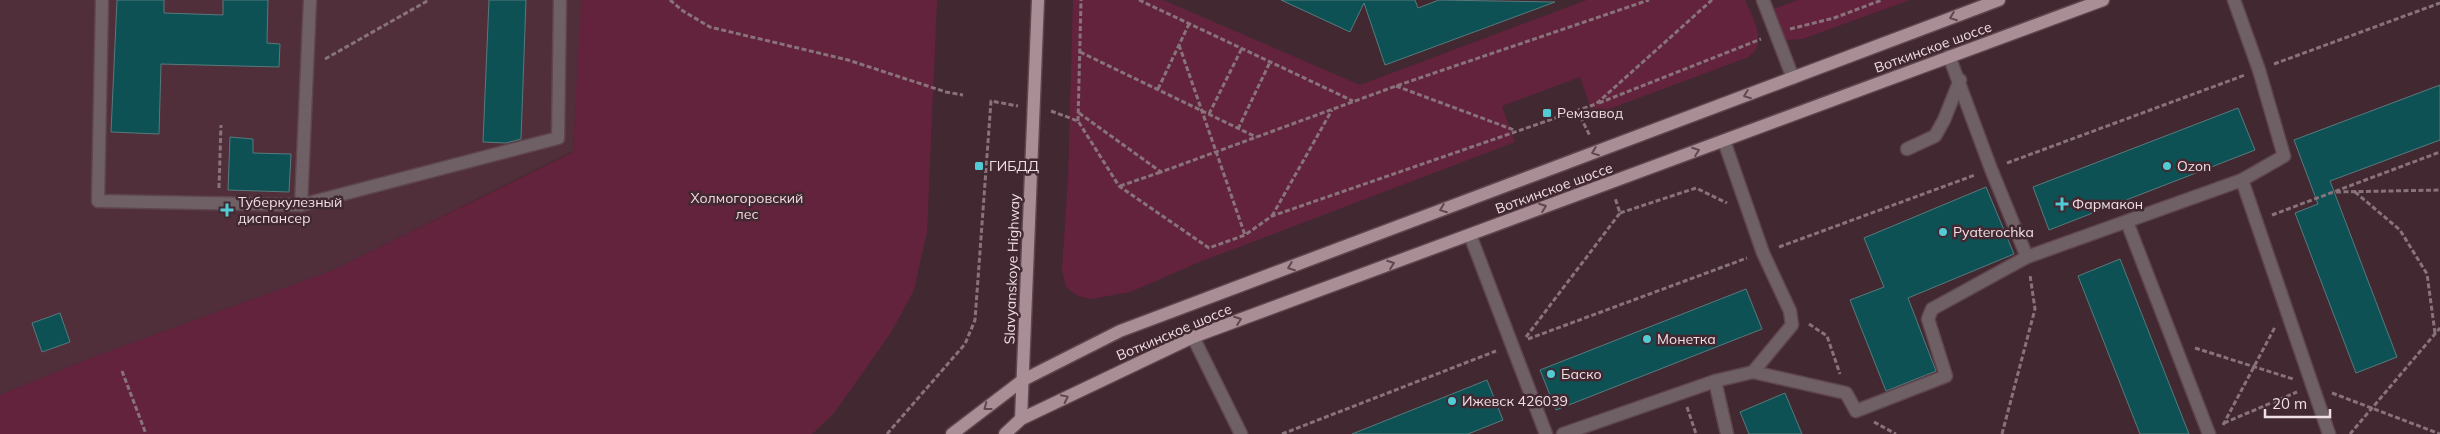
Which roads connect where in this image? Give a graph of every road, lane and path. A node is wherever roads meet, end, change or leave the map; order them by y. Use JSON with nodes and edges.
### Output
{"nodes":[{"id":1,"x":102,"y":0,"type":"edge"},
{"id":2,"x":310,"y":0,"type":"edge"},
{"id":3,"x":429,"y":0,"type":"edge"},
{"id":4,"x":560,"y":0,"type":"edge"},
{"id":5,"x":670,"y":0,"type":"edge"},
{"id":6,"x":1038,"y":0,"type":"edge"},
{"id":7,"x":1081,"y":0,"type":"edge"},
{"id":8,"x":1139,"y":0,"type":"edge"},
{"id":9,"x":1649,"y":0,"type":"edge"},
{"id":10,"x":1712,"y":0,"type":"edge"},
{"id":11,"x":1763,"y":0,"type":"edge"},
{"id":12,"x":1882,"y":0,"type":"edge"},
{"id":13,"x":1999,"y":0,"type":"edge"},
{"id":14,"x":2103,"y":0,"type":"edge"},
{"id":15,"x":2234,"y":0,"type":"edge"},
{"id":16,"x":2440,"y":3,"type":"edge"},
{"id":17,"x":1189,"y":24,"type":"junction"},
{"id":18,"x":1776,"y":32,"type":"junction"},
{"id":19,"x":1179,"y":45,"type":"junction"},
{"id":20,"x":1242,"y":48,"type":"junction"},
{"id":21,"x":1080,"y":52,"type":"junction"},
{"id":22,"x":1949,"y":56,"type":"junction"},
{"id":23,"x":1270,"y":62,"type":"junction"},
{"id":24,"x":307,"y":70,"type":"junction"},
{"id":25,"x":2259,"y":70,"type":"junction"},
{"id":26,"x":1793,"y":78,"type":"junction"},
{"id":27,"x":1960,"y":80,"type":"junction"},
{"id":28,"x":1396,"y":86,"type":"junction"},
{"id":29,"x":1158,"y":90,"type":"junction"},
{"id":30,"x":963,"y":95,"type":"dead end"},
{"id":31,"x":992,"y":101,"type":"dead end"},
{"id":32,"x":1354,"y":101,"type":"junction"},
{"id":33,"x":1596,"y":104,"type":"junction"},
{"id":34,"x":1332,"y":109,"type":"junction"},
{"id":35,"x":1577,"y":110,"type":"junction"},
{"id":36,"x":1202,"y":111,"type":"junction"},
{"id":37,"x":1057,"y":113,"type":"dead end"},
{"id":38,"x":1079,"y":113,"type":"junction"},
{"id":39,"x":1209,"y":114,"type":"junction"},
{"id":40,"x":1078,"y":121,"type":"junction"},
{"id":41,"x":221,"y":125,"type":"dead end"},
{"id":42,"x":1238,"y":128,"type":"junction"},
{"id":43,"x":1515,"y":130,"type":"junction"},
{"id":44,"x":1257,"y":138,"type":"junction"},
{"id":45,"x":1724,"y":141,"type":"junction"},
{"id":46,"x":1907,"y":149,"type":"dead end"},
{"id":47,"x":1598,"y":151,"type":"junction"},
{"id":48,"x":2440,"y":152,"type":"edge"},
{"id":49,"x":1216,"y":153,"type":"junction"},
{"id":50,"x":1991,"y":169,"type":"junction"},
{"id":51,"x":1161,"y":172,"type":"junction"},
{"id":52,"x":2242,"y":180,"type":"junction"},
{"id":53,"x":1610,"y":183,"type":"junction"},
{"id":54,"x":1119,"y":186,"type":"junction"},
{"id":55,"x":2440,"y":190,"type":"edge"},
{"id":56,"x":2331,"y":192,"type":"junction"},
{"id":57,"x":2355,"y":192,"type":"junction"},
{"id":58,"x":219,"y":203,"type":"junction"},
{"id":59,"x":301,"y":205,"type":"junction"},
{"id":60,"x":1620,"y":213,"type":"junction"},
{"id":61,"x":1749,"y":213,"type":"junction"},
{"id":62,"x":1272,"y":216,"type":"junction"},
{"id":63,"x":2256,"y":221,"type":"junction"},
{"id":64,"x":2127,"y":222,"type":"junction"},
{"id":65,"x":1245,"y":235,"type":"junction"},
{"id":66,"x":1470,"y":235,"type":"junction"},
{"id":67,"x":1763,"y":252,"type":"junction"},
{"id":68,"x":2027,"y":257,"type":"junction"},
{"id":69,"x":2286,"y":308,"type":"junction"},
{"id":70,"x":1790,"y":311,"type":"junction"},
{"id":71,"x":2440,"y":328,"type":"edge"},
{"id":72,"x":2435,"y":334,"type":"junction"},
{"id":73,"x":1193,"y":337,"type":"junction"},
{"id":74,"x":1511,"y":345,"type":"junction"},
{"id":75,"x":122,"y":371,"type":"dead end"},
{"id":76,"x":1753,"y":372,"type":"junction"},
{"id":77,"x":1023,"y":380,"type":"junction"},
{"id":78,"x":1715,"y":381,"type":"junction"},
{"id":79,"x":2312,"y":385,"type":"junction"},
{"id":80,"x":1683,"y":392,"type":"junction"},
{"id":81,"x":1846,"y":393,"type":"junction"},
{"id":82,"x":1021,"y":419,"type":"junction"},
{"id":83,"x":2224,"y":423,"type":"junction"},
{"id":84,"x":2221,"y":428,"type":"dead end"},
{"id":85,"x":146,"y":434,"type":"edge"},
{"id":86,"x":887,"y":434,"type":"edge"},
{"id":87,"x":952,"y":434,"type":"edge"},
{"id":88,"x":1005,"y":434,"type":"edge"},
{"id":89,"x":1241,"y":434,"type":"edge"},
{"id":90,"x":1282,"y":434,"type":"edge"},
{"id":91,"x":1546,"y":434,"type":"edge"},
{"id":92,"x":1562,"y":434,"type":"edge"},
{"id":93,"x":1696,"y":434,"type":"edge"},
{"id":94,"x":1727,"y":434,"type":"edge"},
{"id":95,"x":2002,"y":434,"type":"edge"},
{"id":96,"x":2209,"y":434,"type":"edge"},
{"id":97,"x":2329,"y":434,"type":"edge"},
{"id":98,"x":2350,"y":434,"type":"edge"}],
"edges":[{"from":1,"to":58,"type":"lane"},
{"from":2,"to":24,"type":"lane"},
{"from":3,"to":24,"type":"path"},
{"from":4,"to":59,"type":"lane"},
{"from":5,"to":30,"type":"path"},
{"from":6,"to":77,"type":"main road","name":"Slavyanskoye Highway"},
{"from":7,"to":21,"type":"path"},
{"from":8,"to":17,"type":"path"},
{"from":9,"to":28,"type":"path"},
{"from":10,"to":33,"type":"path"},
{"from":11,"to":18,"type":"lane"},
{"from":12,"to":18,"type":"path"},
{"from":13,"to":26,"type":"main road","name":"Воткинское шоссе","one_way":true},
{"from":14,"to":22,"type":"main road","name":"Воткинское шоссе"},
{"from":15,"to":25,"type":"lane"},
{"from":16,"to":25,"type":"path"},
{"from":17,"to":19,"type":"path"},
{"from":17,"to":20,"type":"path"},
{"from":18,"to":26,"type":"lane"},
{"from":18,"to":33,"type":"path"},
{"from":19,"to":29,"type":"path"},
{"from":19,"to":36,"type":"path"},
{"from":20,"to":23,"type":"path"},
{"from":20,"to":39,"type":"path"},
{"from":21,"to":29,"type":"path"},
{"from":21,"to":38,"type":"path"},
{"from":22,"to":27,"type":"lane"},
{"from":22,"to":45,"type":"main road","name":"Воткинское шоссе"},
{"from":23,"to":32,"type":"path"},
{"from":23,"to":42,"type":"path"},
{"from":24,"to":59,"type":"lane"},
{"from":25,"to":50,"type":"path"},
{"from":25,"to":52,"type":"lane"},
{"from":26,"to":47,"type":"main road","name":"Воткинское шоссе","one_way":true},
{"from":27,"to":46,"type":"lane"},
{"from":27,"to":50,"type":"lane"},
{"from":28,"to":32,"type":"path"},
{"from":28,"to":43,"type":"path"},
{"from":29,"to":36,"type":"path"},
{"from":31,"to":86,"type":"path"},
{"from":32,"to":34,"type":"path"},
{"from":33,"to":35,"type":"path"},
{"from":34,"to":44,"type":"path"},
{"from":34,"to":62,"type":"path"},
{"from":35,"to":43,"type":"path"},
{"from":35,"to":47,"type":"path"},
{"from":36,"to":39,"type":"path"},
{"from":36,"to":49,"type":"path"},
{"from":37,"to":40,"type":"path"},
{"from":38,"to":40,"type":"path"},
{"from":38,"to":51,"type":"path"},
{"from":39,"to":42,"type":"path"},
{"from":40,"to":54,"type":"path"},
{"from":41,"to":58,"type":"path"},
{"from":42,"to":44,"type":"path"},
{"from":43,"to":62,"type":"path"},
{"from":44,"to":49,"type":"path"},
{"from":53,"to":45,"type":"main road","name":"Воткинское шоссе","one_way":true},
{"from":45,"to":61,"type":"lane"},
{"from":47,"to":77,"type":"main road","name":"Воткинское шоссе","one_way":true},
{"from":48,"to":56,"type":"path"},
{"from":49,"to":51,"type":"path"},
{"from":49,"to":65,"type":"path"},
{"from":50,"to":67,"type":"path"},
{"from":50,"to":68,"type":"lane"},
{"from":51,"to":54,"type":"path"},
{"from":52,"to":63,"type":"lane"},
{"from":52,"to":64,"type":"lane"},
{"from":53,"to":60,"type":"path"},
{"from":66,"to":53,"type":"main road","name":"Воткинское шоссе","one_way":true},
{"from":54,"to":65,"type":"path"},
{"from":55,"to":57,"type":"path"},
{"from":56,"to":57,"type":"path"},
{"from":56,"to":63,"type":"path"},
{"from":57,"to":72,"type":"path"},
{"from":58,"to":59,"type":"lane"},
{"from":60,"to":61,"type":"path"},
{"from":60,"to":67,"type":"path"},
{"from":61,"to":67,"type":"lane"},
{"from":62,"to":65,"type":"path"},
{"from":63,"to":69,"type":"lane"},
{"from":64,"to":68,"type":"lane"},
{"from":64,"to":96,"type":"lane"},
{"from":73,"to":66,"type":"main road","name":"Воткинское шоссе","one_way":true},
{"from":66,"to":74,"type":"lane"},
{"from":67,"to":70,"type":"lane"},
{"from":68,"to":81,"type":"lane"},
{"from":68,"to":95,"type":"path"},
{"from":69,"to":79,"type":"lane"},
{"from":69,"to":83,"type":"path"},
{"from":70,"to":76,"type":"lane"},
{"from":70,"to":81,"type":"path"},
{"from":71,"to":72,"type":"path"},
{"from":72,"to":98,"type":"path"},
{"from":82,"to":73,"type":"main road","name":"Воткинское шоссе","one_way":true},
{"from":73,"to":89,"type":"lane"},
{"from":74,"to":90,"type":"path"},
{"from":74,"to":91,"type":"lane"},
{"from":75,"to":85,"type":"path"},
{"from":76,"to":78,"type":"lane"},
{"from":76,"to":81,"type":"lane"},
{"from":77,"to":82,"type":"main road","name":"Slavyanskoye Highway"},
{"from":77,"to":87,"type":"main road","name":"Воткинское шоссе","one_way":true},
{"from":78,"to":80,"type":"lane"},
{"from":78,"to":94,"type":"lane"},
{"from":79,"to":83,"type":"path"},
{"from":79,"to":97,"type":"lane"},
{"from":80,"to":92,"type":"lane"},
{"from":80,"to":93,"type":"path"},
{"from":82,"to":88,"type":"main road","name":"Воткинское шоссе"},
{"from":83,"to":84,"type":"path"}]}
